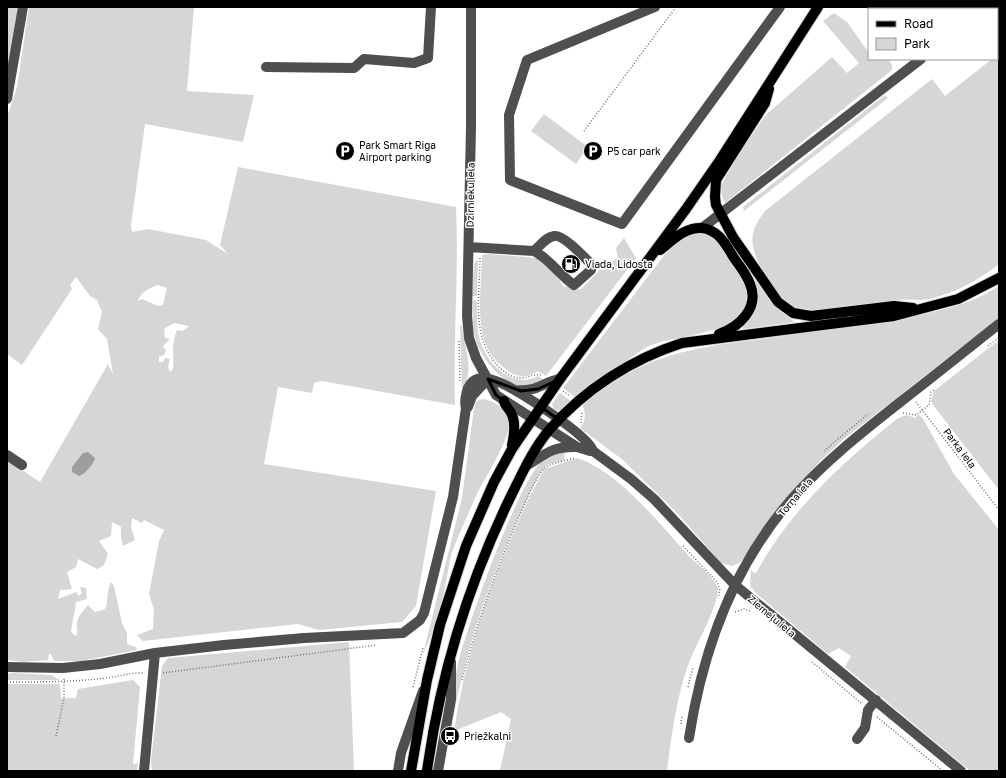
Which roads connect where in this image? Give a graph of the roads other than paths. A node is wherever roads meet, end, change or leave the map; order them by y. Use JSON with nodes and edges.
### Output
{"nodes":[{"id":1,"x":23,"y":7,"type":"edge"},
{"id":2,"x":431,"y":7,"type":"edge"},
{"id":3,"x":471,"y":7,"type":"edge"},
{"id":4,"x":655,"y":7,"type":"edge"},
{"id":5,"x":780,"y":7,"type":"edge"},
{"id":6,"x":818,"y":7,"type":"edge"},
{"id":7,"x":919,"y":60,"type":"edge"},
{"id":8,"x":266,"y":67,"type":"dead end"},
{"id":9,"x":770,"y":81,"type":"junction"},
{"id":10,"x":7,"y":99,"type":"edge"},
{"id":11,"x":721,"y":214,"type":"junction"},
{"id":12,"x":702,"y":228,"type":"junction"},
{"id":13,"x":719,"y":235,"type":"junction"},
{"id":14,"x":468,"y":247,"type":"junction"},
{"id":15,"x":534,"y":251,"type":"junction"},
{"id":16,"x":648,"y":260,"type":"junction"},
{"id":17,"x":999,"y":278,"type":"edge"},
{"id":18,"x":919,"y":309,"type":"junction"},
{"id":19,"x":999,"y":324,"type":"edge"},
{"id":20,"x":700,"y":341,"type":"junction"},
{"id":21,"x":488,"y":379,"type":"junction"},
{"id":22,"x":560,"y":379,"type":"junction"},
{"id":23,"x":515,"y":390,"type":"junction"},
{"id":24,"x":504,"y":401,"type":"junction"},
{"id":25,"x":540,"y":407,"type":"junction"},
{"id":26,"x":532,"y":418,"type":"junction"},
{"id":27,"x":559,"y":420,"type":"junction"},
{"id":28,"x":550,"y":430,"type":"junction"},
{"id":29,"x":512,"y":449,"type":"junction"},
{"id":30,"x":593,"y":451,"type":"junction"},
{"id":31,"x":577,"y":452,"type":"junction"},
{"id":32,"x":7,"y":455,"type":"edge"},
{"id":33,"x":22,"y":465,"type":"dead end"},
{"id":34,"x":526,"y":466,"type":"junction"},
{"id":35,"x":735,"y":584,"type":"junction"},
{"id":36,"x":155,"y":653,"type":"junction"},
{"id":37,"x":451,"y":657,"type":"junction"},
{"id":38,"x":7,"y":667,"type":"edge"},
{"id":39,"x":427,"y":680,"type":"junction"},
{"id":40,"x":876,"y":700,"type":"junction"},
{"id":41,"x":689,"y":738,"type":"dead end"},
{"id":42,"x":856,"y":739,"type":"dead end"},
{"id":43,"x":144,"y":771,"type":"edge"},
{"id":44,"x":398,"y":771,"type":"edge"},
{"id":45,"x":411,"y":771,"type":"edge"},
{"id":46,"x":427,"y":771,"type":"edge"},
{"id":47,"x":438,"y":771,"type":"edge"},
{"id":48,"x":961,"y":771,"type":"edge"}],
"edges":[{"from":1,"to":10,"type":"street"},
{"from":2,"to":8,"type":"street"},
{"from":3,"to":14,"type":"street","name":"Dzirnieku iela"},
{"from":4,"to":5,"type":"street"},
{"from":6,"to":9,"type":"main road"},
{"from":7,"to":11,"type":"street"},
{"from":9,"to":11,"type":"main road"},
{"from":9,"to":16,"type":"main road"},
{"from":11,"to":12,"type":"street"},
{"from":11,"to":13,"type":"street"},
{"from":11,"to":18,"type":"main road"},
{"from":12,"to":13,"type":"main road"},
{"from":12,"to":16,"type":"main road"},
{"from":13,"to":20,"type":"main road"},
{"from":14,"to":15,"type":"street"},
{"from":14,"to":21,"type":"street","name":"Dzirnieku iela"},
{"from":15,"to":15,"type":"street"},
{"from":16,"to":22,"type":"main road"},
{"from":17,"to":18,"type":"main road"},
{"from":18,"to":20,"type":"main road"},
{"from":19,"to":35,"type":"street","name":"Torņa iela"},
{"from":20,"to":27,"type":"main road"},
{"from":21,"to":23,"type":"street"},
{"from":21,"to":24,"type":"street","name":"Dzirnieku iela"},
{"from":21,"to":36,"type":"street"},
{"from":22,"to":23,"type":"street"},
{"from":22,"to":25,"type":"main road"},
{"from":23,"to":25,"type":"street"},
{"from":24,"to":26,"type":"street","name":"Dzirnieku iela"},
{"from":24,"to":29,"type":"main road"},
{"from":25,"to":26,"type":"main road"},
{"from":25,"to":27,"type":"street","name":"Ziemeļu iela"},
{"from":26,"to":28,"type":"street","name":"Dzirnieku iela"},
{"from":26,"to":29,"type":"main road"},
{"from":27,"to":28,"type":"main road"},
{"from":27,"to":30,"type":"street","name":"Ziemeļu iela"},
{"from":28,"to":31,"type":"street","name":"Ziemeļu iela"},
{"from":28,"to":34,"type":"main road"},
{"from":29,"to":39,"type":"main road"},
{"from":30,"to":31,"type":"street","name":"Ziemeļu iela"},
{"from":30,"to":35,"type":"street","name":"Ziemeļu iela"},
{"from":31,"to":34,"type":"street"},
{"from":32,"to":33,"type":"street"},
{"from":34,"to":37,"type":"main road"},
{"from":35,"to":40,"type":"street","name":"Ziemeļu iela"},
{"from":35,"to":41,"type":"street","name":"Torņa iela"},
{"from":36,"to":38,"type":"street"},
{"from":36,"to":43,"type":"street"},
{"from":37,"to":46,"type":"main road"},
{"from":37,"to":47,"type":"street"},
{"from":39,"to":44,"type":"street"},
{"from":39,"to":45,"type":"main road"},
{"from":40,"to":42,"type":"street"},
{"from":40,"to":48,"type":"street","name":"Ziemeļu iela"}]}
